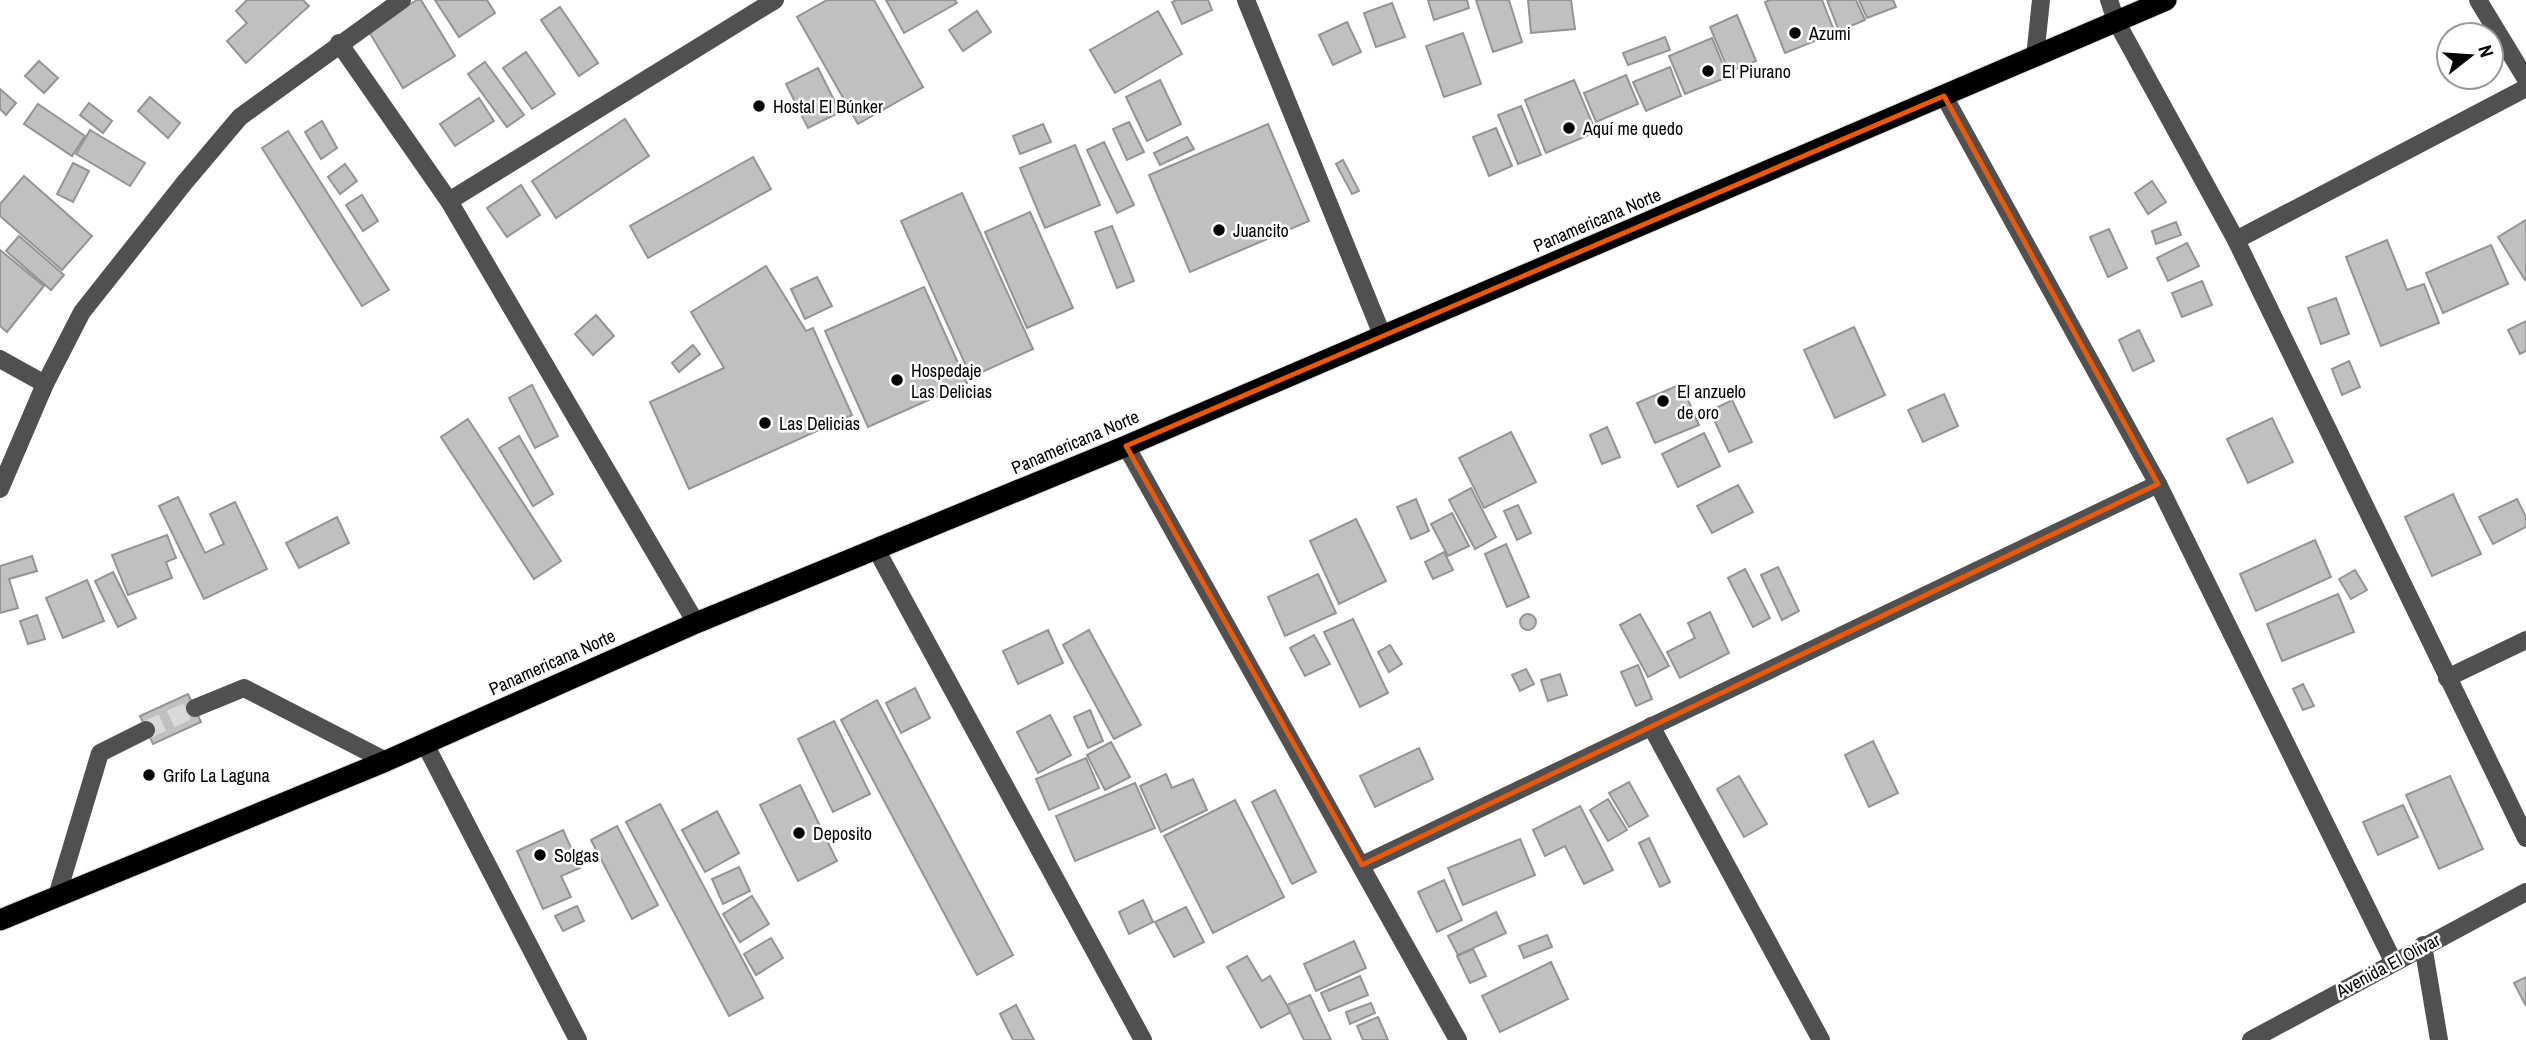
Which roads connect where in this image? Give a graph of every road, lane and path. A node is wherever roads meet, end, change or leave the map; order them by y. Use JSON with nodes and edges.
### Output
{"nodes":[{"id":1,"x":402,"y":0,"type":"edge"},
{"id":2,"x":775,"y":0,"type":"edge"},
{"id":3,"x":1246,"y":0,"type":"edge"},
{"id":4,"x":2041,"y":0,"type":"edge"},
{"id":5,"x":2109,"y":0,"type":"edge"},
{"id":6,"x":2166,"y":0,"type":"edge"},
{"id":7,"x":2478,"y":0,"type":"edge"},
{"id":8,"x":2116,"y":21,"type":"junction"},
{"id":9,"x":339,"y":43,"type":"junction"},
{"id":10,"x":2035,"y":57,"type":"junction"},
{"id":11,"x":2526,"y":79,"type":"edge"},
{"id":12,"x":2526,"y":88,"type":"edge"},
{"id":13,"x":1944,"y":96,"type":"junction"},
{"id":14,"x":449,"y":201,"type":"junction"},
{"id":15,"x":2236,"y":240,"type":"junction"},
{"id":16,"x":1383,"y":337,"type":"junction"},
{"id":17,"x":0,"y":359,"type":"edge"},
{"id":18,"x":45,"y":384,"type":"junction"},
{"id":19,"x":1126,"y":446,"type":"junction"},
{"id":20,"x":2158,"y":484,"type":"junction"},
{"id":21,"x":0,"y":489,"type":"edge"},
{"id":22,"x":876,"y":549,"type":"junction"},
{"id":23,"x":696,"y":623,"type":"junction"},
{"id":24,"x":2526,"y":640,"type":"edge"},
{"id":25,"x":2447,"y":678,"type":"junction"},
{"id":26,"x":195,"y":708,"type":"tunnel mouth"},
{"id":27,"x":1651,"y":726,"type":"junction"},
{"id":28,"x":146,"y":730,"type":"tunnel mouth"},
{"id":29,"x":425,"y":744,"type":"junction"},
{"id":30,"x":386,"y":761,"type":"junction"},
{"id":31,"x":2526,"y":838,"type":"edge"},
{"id":32,"x":1362,"y":864,"type":"junction"},
{"id":33,"x":2526,"y":892,"type":"edge"},
{"id":34,"x":57,"y":896,"type":"junction"},
{"id":35,"x":0,"y":920,"type":"edge"},
{"id":36,"x":2423,"y":946,"type":"junction"},
{"id":37,"x":2393,"y":961,"type":"junction"},
{"id":38,"x":578,"y":1040,"type":"edge"},
{"id":39,"x":1143,"y":1040,"type":"edge"},
{"id":40,"x":1458,"y":1040,"type":"edge"},
{"id":41,"x":1821,"y":1040,"type":"edge"},
{"id":42,"x":2251,"y":1040,"type":"edge"},
{"id":43,"x":2439,"y":1040,"type":"edge"}],
"edges":[{"from":1,"to":9,"type":"street"},
{"from":2,"to":14,"type":"street"},
{"from":3,"to":16,"type":"street"},
{"from":4,"to":10,"type":"street"},
{"from":5,"to":8,"type":"street"},
{"from":6,"to":8,"type":"highway","name":"Panamericana Norte"},
{"from":7,"to":11,"type":"street"},
{"from":8,"to":10,"type":"highway","name":"Panamericana Norte"},
{"from":8,"to":15,"type":"street"},
{"from":9,"to":14,"type":"street"},
{"from":9,"to":18,"type":"street"},
{"from":10,"to":13,"type":"highway","name":"Panamericana Norte"},
{"from":12,"to":15,"type":"street"},
{"from":13,"to":16,"type":"highway","name":"Panamericana Norte"},
{"from":13,"to":20,"type":"street"},
{"from":14,"to":23,"type":"street"},
{"from":15,"to":25,"type":"street"},
{"from":16,"to":19,"type":"highway","name":"Panamericana Norte"},
{"from":17,"to":18,"type":"street"},
{"from":18,"to":21,"type":"street"},
{"from":19,"to":22,"type":"highway","name":"Panamericana Norte"},
{"from":19,"to":32,"type":"street"},
{"from":20,"to":27,"type":"street"},
{"from":20,"to":37,"type":"street"},
{"from":22,"to":23,"type":"highway","name":"Panamericana Norte"},
{"from":22,"to":39,"type":"street"},
{"from":23,"to":29,"type":"highway","name":"Panamericana Norte"},
{"from":24,"to":25,"type":"street"},
{"from":25,"to":31,"type":"street"},
{"from":26,"to":30,"type":"street"},
{"from":27,"to":32,"type":"street"},
{"from":27,"to":41,"type":"street"},
{"from":28,"to":34,"type":"street"},
{"from":29,"to":30,"type":"highway","name":"Panamericana Norte"},
{"from":29,"to":38,"type":"street"},
{"from":30,"to":34,"type":"highway","name":"Panamericana Norte"},
{"from":32,"to":40,"type":"street"},
{"from":33,"to":36,"type":"street","name":"Avenida El Olivar"},
{"from":34,"to":35,"type":"highway","name":"Panamericana Norte"},
{"from":36,"to":37,"type":"street","name":"Avenida El Olivar"},
{"from":36,"to":43,"type":"street"},
{"from":37,"to":42,"type":"street","name":"Avenida El Olivar"}]}
